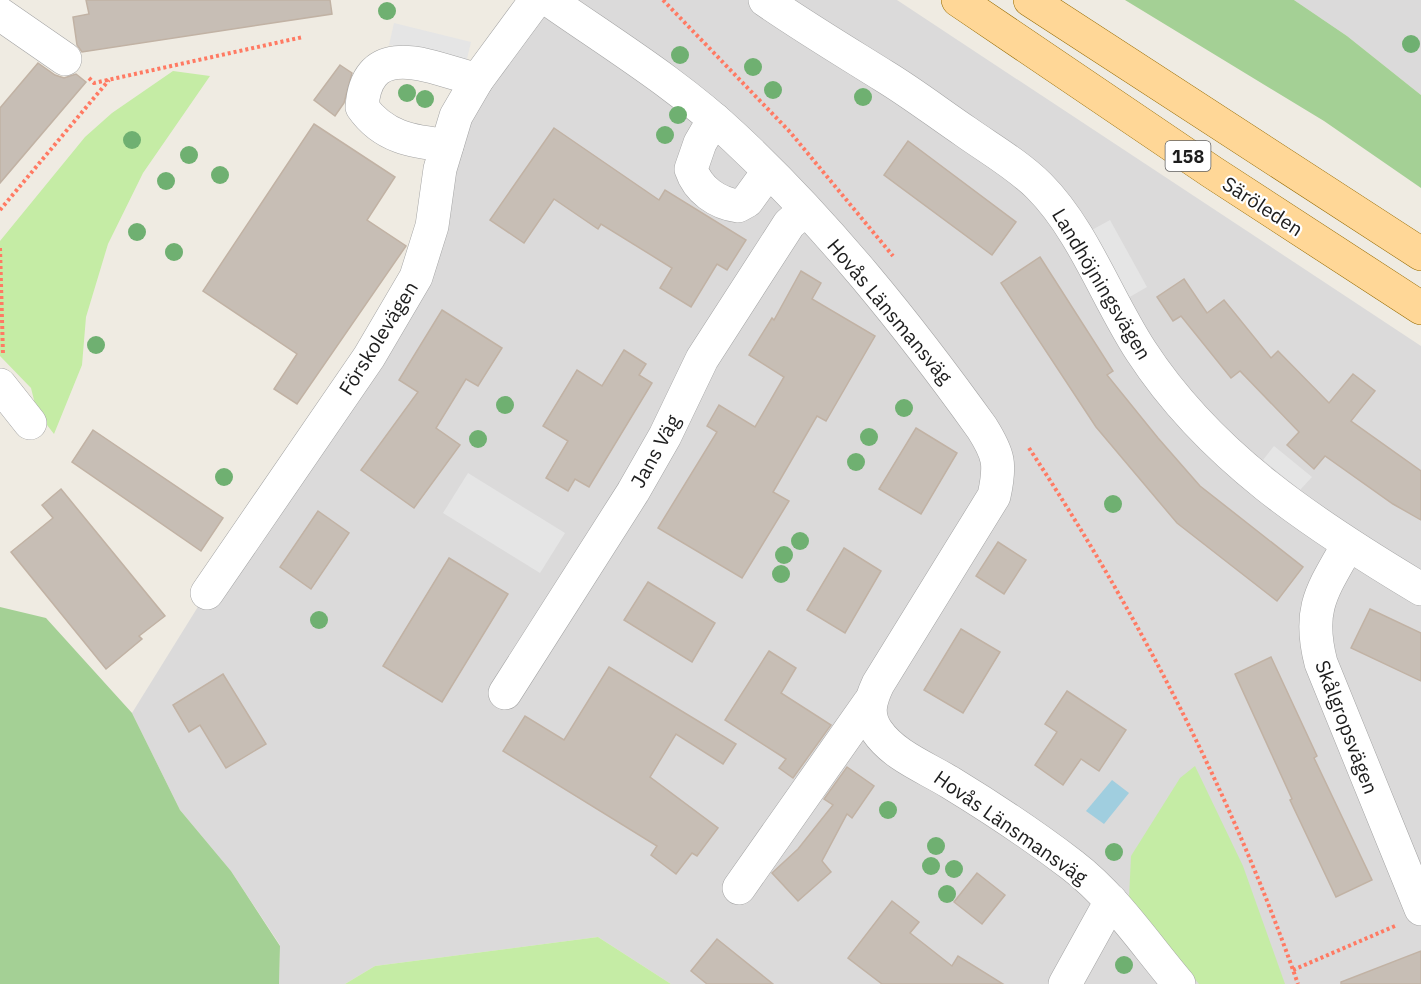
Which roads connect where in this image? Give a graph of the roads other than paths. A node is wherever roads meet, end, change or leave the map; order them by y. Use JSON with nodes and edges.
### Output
{"nodes":[{"id":1,"x":536,"y":0,"type":"edge"},
{"id":2,"x":549,"y":0,"type":"edge"},
{"id":3,"x":765,"y":0,"type":"edge"},
{"id":4,"x":958,"y":0,"type":"edge"},
{"id":5,"x":1041,"y":5,"type":"edge"},
{"id":6,"x":0,"y":14,"type":"edge"},
{"id":7,"x":65,"y":59,"type":"road end"},
{"id":8,"x":477,"y":80,"type":"junction"},
{"id":9,"x":714,"y":119,"type":"junction"},
{"id":10,"x":447,"y":145,"type":"junction"},
{"id":11,"x":768,"y":172,"type":"junction"},
{"id":12,"x":805,"y":210,"type":"junction"},
{"id":13,"x":1421,"y":254,"type":"edge"},
{"id":14,"x":1421,"y":309,"type":"edge"},
{"id":15,"x":2,"y":387,"type":"edge"},
{"id":16,"x":30,"y":423,"type":"dead end"},
{"id":17,"x":1348,"y":545,"type":"junction"},
{"id":18,"x":1421,"y":589,"type":"edge"},
{"id":19,"x":207,"y":593,"type":"dead end"},
{"id":20,"x":505,"y":693,"type":"dead end"},
{"id":21,"x":869,"y":703,"type":"junction"},
{"id":22,"x":739,"y":888,"type":"dead end"},
{"id":23,"x":1111,"y":901,"type":"junction"},
{"id":24,"x":1410,"y":916,"type":"edge"},
{"id":25,"x":1065,"y":984,"type":"edge"},
{"id":26,"x":1179,"y":984,"type":"edge"}],
"edges":[{"from":1,"to":8,"type":"street","name":"Förskolevägen"},
{"from":2,"to":9,"type":"street","name":"Hovås Länsmansväg"},
{"from":3,"to":17,"type":"street","name":"Landhöjningsvägen"},
{"from":4,"to":14,"type":"main road","name":"Säröleden","number":"158"},
{"from":5,"to":13,"type":"main road","number":"158"},
{"from":6,"to":7,"type":"street"},
{"from":8,"to":10,"type":"street","name":"Förskolevägen"},
{"from":8,"to":10,"type":"street"},
{"from":9,"to":11,"type":"street","name":"Hovås Länsmansväg"},
{"from":9,"to":11,"type":"street"},
{"from":10,"to":19,"type":"street","name":"Förskolevägen"},
{"from":11,"to":12,"type":"street","name":"Hovås Länsmansväg"},
{"from":12,"to":20,"type":"street","name":"Jans Väg"},
{"from":12,"to":21,"type":"street","name":"Hovås Länsmansväg"},
{"from":15,"to":16,"type":"street"},
{"from":17,"to":18,"type":"street","name":"Landhöjningsvägen"},
{"from":17,"to":24,"type":"street","name":"Skålgropsvägen"},
{"from":21,"to":22,"type":"street","name":"Hovås Länsmansväg"},
{"from":21,"to":23,"type":"street","name":"Hovås Länsmansväg"},
{"from":23,"to":25,"type":"street"},
{"from":23,"to":26,"type":"street","name":"Hovås Länsmansväg"}]}
